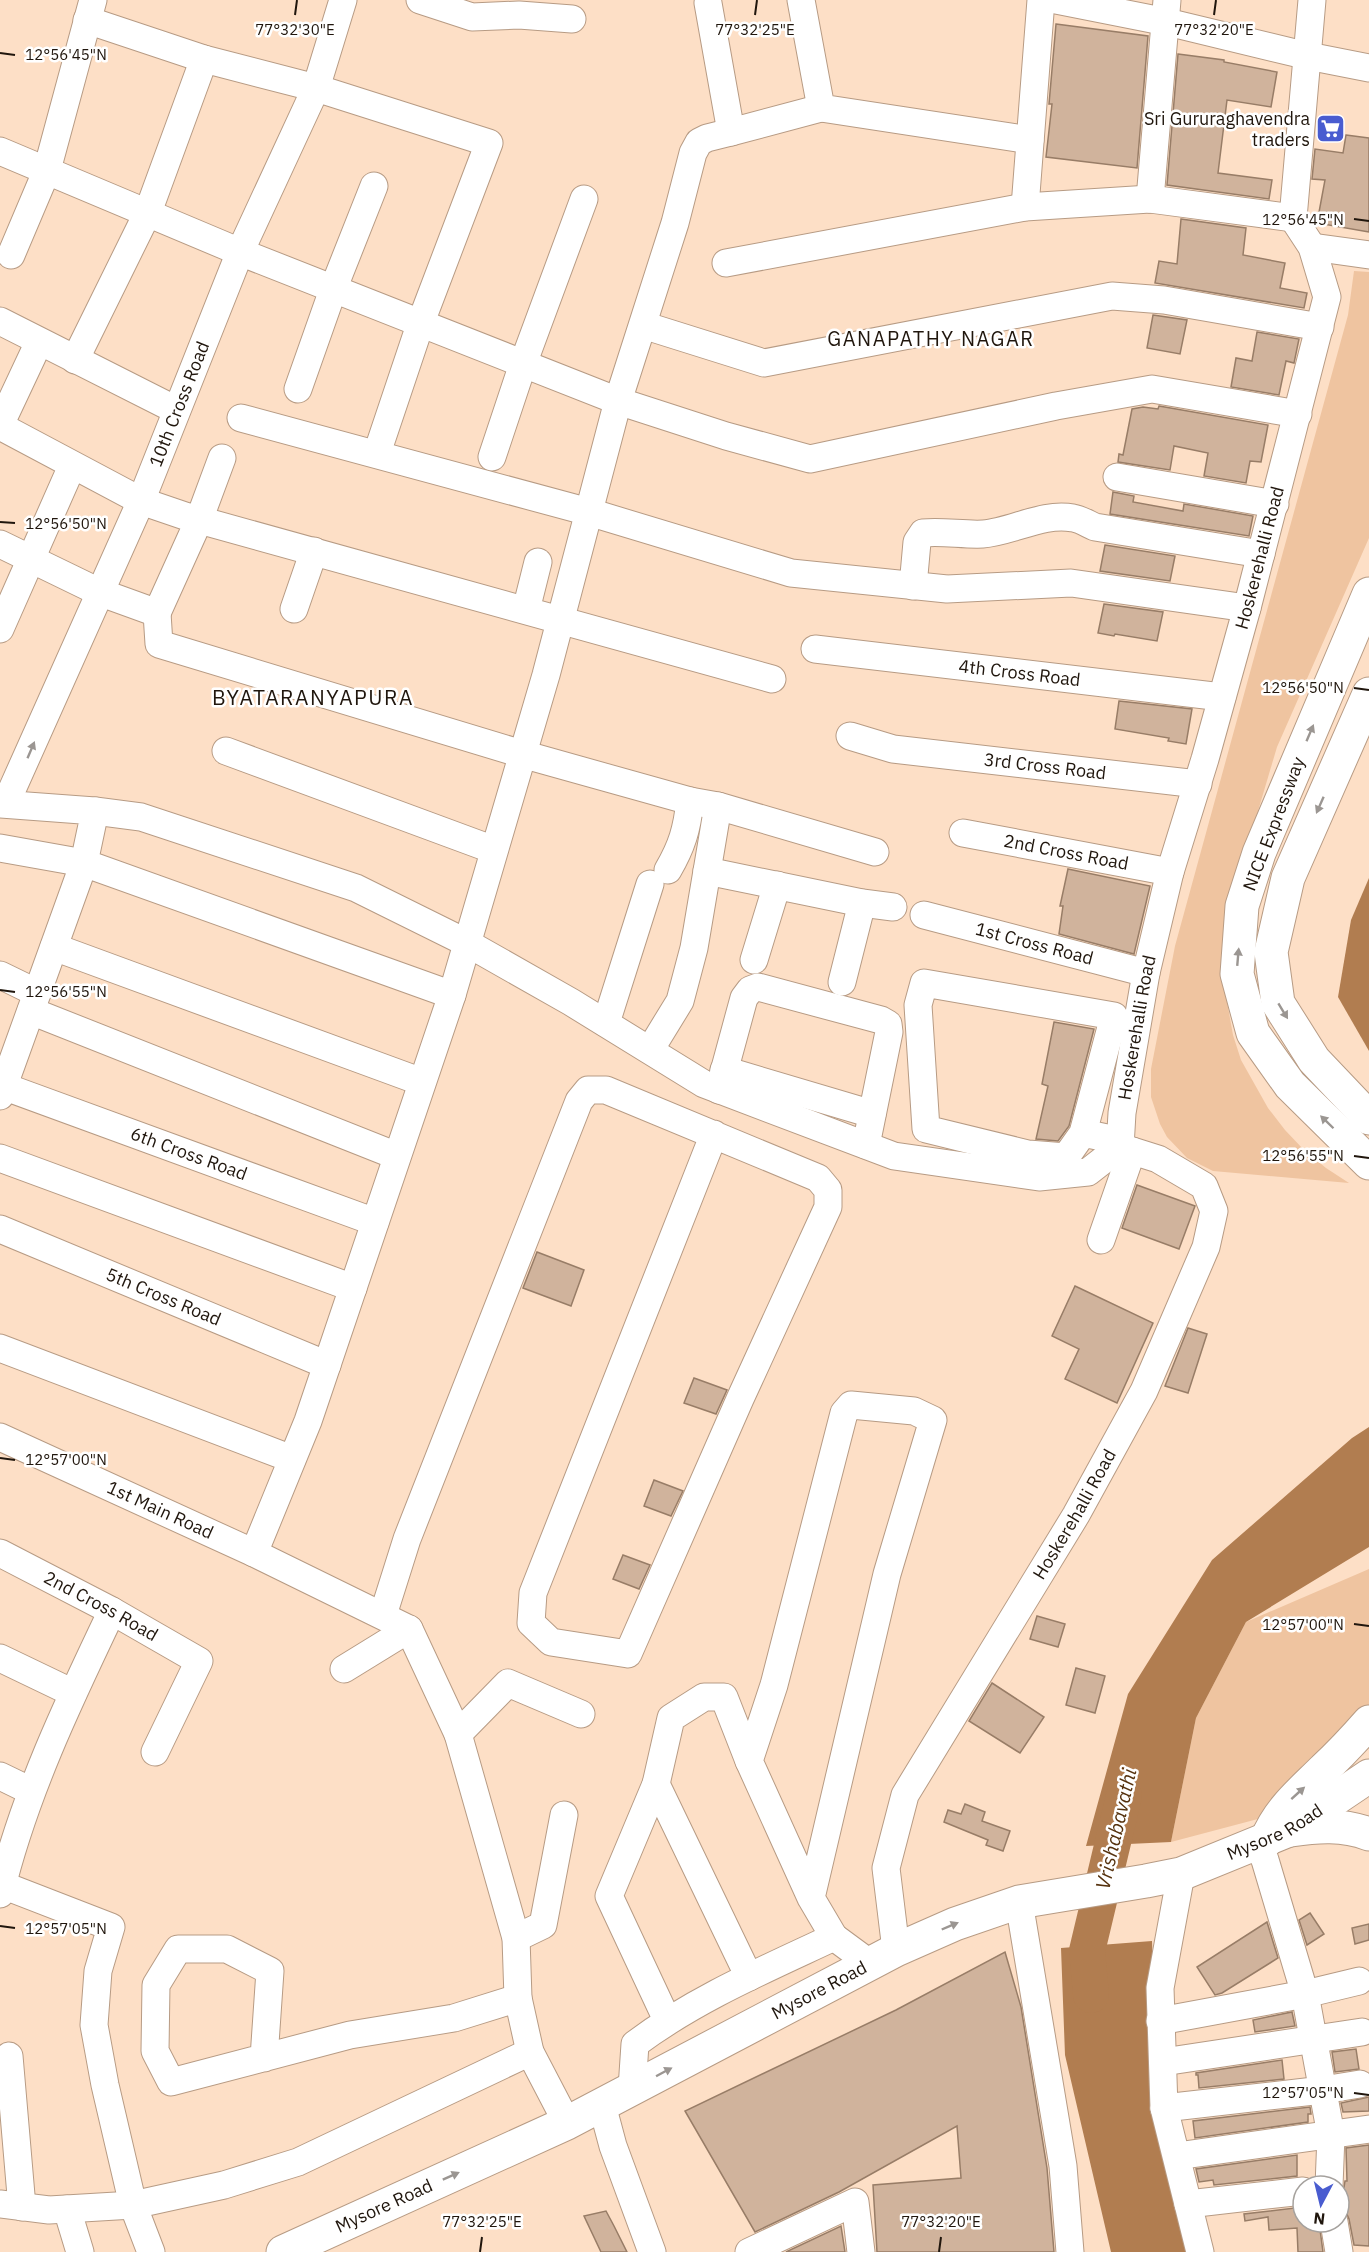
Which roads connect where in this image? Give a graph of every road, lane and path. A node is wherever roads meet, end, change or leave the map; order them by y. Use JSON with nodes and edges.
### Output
{"nodes":[{"id":1,"x":343,"y":0,"type":"edge"},
{"id":2,"x":420,"y":0,"type":"edge"},
{"id":3,"x":801,"y":0,"type":"edge"},
{"id":4,"x":1041,"y":0,"type":"edge"},
{"id":5,"x":1056,"y":0,"type":"edge"},
{"id":6,"x":1312,"y":0,"type":"edge"},
{"id":7,"x":708,"y":3,"type":"dead end"},
{"id":8,"x":473,"y":9,"type":"edge"},
{"id":9,"x":90,"y":10,"type":"edge"},
{"id":10,"x":1167,"y":11,"type":"edge"},
{"id":11,"x":572,"y":19,"type":"dead end"},
{"id":12,"x":1308,"y":56,"type":"junction"},
{"id":13,"x":204,"y":59,"type":"junction"},
{"id":14,"x":1369,"y":68,"type":"edge"},
{"id":15,"x":316,"y":88,"type":"junction"},
{"id":16,"x":821,"y":108,"type":"junction"},
{"id":17,"x":731,"y":132,"type":"junction"},
{"id":18,"x":1030,"y":140,"type":"junction"},
{"id":19,"x":0,"y":151,"type":"edge"},
{"id":20,"x":47,"y":170,"type":"junction"},
{"id":21,"x":374,"y":186,"type":"dead end"},
{"id":22,"x":584,"y":199,"type":"dead end"},
{"id":23,"x":1150,"y":199,"type":"junction"},
{"id":24,"x":1025,"y":207,"type":"junction"},
{"id":25,"x":148,"y":212,"type":"junction"},
{"id":26,"x":1293,"y":218,"type":"junction"},
{"id":27,"x":1312,"y":247,"type":"junction"},
{"id":28,"x":240,"y":252,"type":"junction"},
{"id":29,"x":11,"y":255,"type":"dead end"},
{"id":30,"x":1369,"y":255,"type":"edge"},
{"id":31,"x":726,"y":263,"type":"dead end"},
{"id":32,"x":334,"y":287,"type":"junction"},
{"id":33,"x":0,"y":321,"type":"edge"},
{"id":34,"x":421,"y":322,"type":"junction"},
{"id":35,"x":643,"y":325,"type":"junction"},
{"id":36,"x":1320,"y":327,"type":"junction"},
{"id":37,"x":39,"y":342,"type":"junction"},
{"id":38,"x":75,"y":360,"type":"junction"},
{"id":39,"x":523,"y":363,"type":"junction"},
{"id":40,"x":298,"y":389,"type":"dead end"},
{"id":41,"x":618,"y":401,"type":"junction"},
{"id":42,"x":176,"y":410,"type":"junction"},
{"id":43,"x":1298,"y":414,"type":"junction"},
{"id":44,"x":241,"y":417,"type":"dead end"},
{"id":45,"x":0,"y":426,"type":"edge"},
{"id":46,"x":378,"y":453,"type":"junction"},
{"id":47,"x":492,"y":457,"type":"dead end"},
{"id":48,"x":222,"y":458,"type":"dead end"},
{"id":49,"x":72,"y":466,"type":"junction"},
{"id":50,"x":1117,"y":477,"type":"dead end"},
{"id":51,"x":141,"y":501,"type":"junction"},
{"id":52,"x":1275,"y":504,"type":"junction"},
{"id":53,"x":588,"y":512,"type":"junction"},
{"id":54,"x":199,"y":520,"type":"junction"},
{"id":55,"x":0,"y":544,"type":"edge"},
{"id":56,"x":314,"y":551,"type":"junction"},
{"id":57,"x":1261,"y":554,"type":"junction"},
{"id":58,"x":32,"y":558,"type":"junction"},
{"id":59,"x":538,"y":562,"type":"dead end"},
{"id":60,"x":913,"y":586,"type":"junction"},
{"id":61,"x":99,"y":592,"type":"junction"},
{"id":62,"x":1369,"y":594,"type":"edge"},
{"id":63,"x":1247,"y":608,"type":"junction"},
{"id":64,"x":294,"y":609,"type":"dead end"},
{"id":65,"x":526,"y":610,"type":"junction"},
{"id":66,"x":157,"y":613,"type":"junction"},
{"id":67,"x":560,"y":619,"type":"junction"},
{"id":68,"x":0,"y":629,"type":"edge"},
{"id":69,"x":816,"y":649,"type":"dead end"},
{"id":70,"x":772,"y":679,"type":"dead end"},
{"id":71,"x":1369,"y":694,"type":"edge"},
{"id":72,"x":1222,"y":697,"type":"junction"},
{"id":73,"x":850,"y":736,"type":"dead end"},
{"id":74,"x":226,"y":751,"type":"dead end"},
{"id":75,"x":522,"y":754,"type":"junction"},
{"id":76,"x":1198,"y":784,"type":"junction"},
{"id":77,"x":690,"y":801,"type":"junction"},
{"id":78,"x":3,"y":804,"type":"edge"},
{"id":79,"x":718,"y":806,"type":"junction"},
{"id":80,"x":95,"y":811,"type":"junction"},
{"id":81,"x":963,"y":833,"type":"dead end"},
{"id":82,"x":0,"y":848,"type":"edge"},
{"id":83,"x":495,"y":850,"type":"junction"},
{"id":84,"x":875,"y":852,"type":"dead end"},
{"id":85,"x":84,"y":862,"type":"junction"},
{"id":86,"x":708,"y":871,"type":"junction"},
{"id":87,"x":1170,"y":873,"type":"junction"},
{"id":88,"x":777,"y":885,"type":"junction"},
{"id":89,"x":862,"y":903,"type":"junction"},
{"id":90,"x":893,"y":907,"type":"dead end"},
{"id":91,"x":924,"y":915,"type":"dead end"},
{"id":92,"x":467,"y":943,"type":"junction"},
{"id":93,"x":54,"y":947,"type":"junction"},
{"id":94,"x":754,"y":960,"type":"dead end"},
{"id":95,"x":1146,"y":973,"type":"junction"},
{"id":96,"x":0,"y":975,"type":"edge"},
{"id":97,"x":842,"y":982,"type":"dead end"},
{"id":98,"x":452,"y":995,"type":"junction"},
{"id":99,"x":34,"y":1002,"type":"junction"},
{"id":100,"x":606,"y":1023,"type":"junction"},
{"id":101,"x":650,"y":1050,"type":"junction"},
{"id":102,"x":722,"y":1080,"type":"junction"},
{"id":103,"x":422,"y":1082,"type":"junction"},
{"id":104,"x":1,"y":1089,"type":"edge"},
{"id":105,"x":872,"y":1114,"type":"junction"},
{"id":106,"x":1369,"y":1118,"type":"edge"},
{"id":107,"x":1083,"y":1133,"type":"junction"},
{"id":108,"x":714,"y":1134,"type":"junction"},
{"id":109,"x":866,"y":1145,"type":"junction"},
{"id":110,"x":1124,"y":1146,"type":"junction"},
{"id":111,"x":397,"y":1156,"type":"junction"},
{"id":112,"x":0,"y":1158,"type":"edge"},
{"id":113,"x":1369,"y":1163,"type":"edge"},
{"id":114,"x":375,"y":1222,"type":"junction"},
{"id":115,"x":0,"y":1229,"type":"edge"},
{"id":116,"x":1101,"y":1240,"type":"dead end"},
{"id":117,"x":353,"y":1288,"type":"junction"},
{"id":118,"x":0,"y":1348,"type":"edge"},
{"id":119,"x":327,"y":1365,"type":"junction"},
{"id":120,"x":0,"y":1437,"type":"edge"},
{"id":121,"x":292,"y":1459,"type":"junction"},
{"id":122,"x":254,"y":1553,"type":"junction"},
{"id":123,"x":0,"y":1554,"type":"edge"},
{"id":124,"x":112,"y":1611,"type":"junction"},
{"id":125,"x":383,"y":1615,"type":"junction"},
{"id":126,"x":409,"y":1629,"type":"junction"},
{"id":127,"x":0,"y":1658,"type":"edge"},
{"id":128,"x":344,"y":1669,"type":"dead end"},
{"id":129,"x":73,"y":1693,"type":"junction"},
{"id":130,"x":581,"y":1714,"type":"dead end"},
{"id":131,"x":1369,"y":1722,"type":"edge"},
{"id":132,"x":458,"y":1734,"type":"junction"},
{"id":133,"x":156,"y":1752,"type":"dead end"},
{"id":134,"x":749,"y":1761,"type":"junction"},
{"id":135,"x":0,"y":1776,"type":"edge"},
{"id":136,"x":1369,"y":1776,"type":"edge"},
{"id":137,"x":656,"y":1785,"type":"junction"},
{"id":138,"x":31,"y":1791,"type":"junction"},
{"id":139,"x":564,"y":1815,"type":"dead end"},
{"id":140,"x":1369,"y":1834,"type":"edge"},
{"id":141,"x":1271,"y":1838,"type":"junction"},
{"id":142,"x":1181,"y":1874,"type":"junction"},
{"id":143,"x":1,"y":1887,"type":"edge"},
{"id":144,"x":811,"y":1898,"type":"junction"},
{"id":145,"x":1023,"y":1901,"type":"junction"},
{"id":146,"x":834,"y":1937,"type":"junction"},
{"id":147,"x":516,"y":1938,"type":"junction"},
{"id":148,"x":884,"y":1957,"type":"junction"},
{"id":149,"x":749,"y":1977,"type":"junction"},
{"id":150,"x":1359,"y":1981,"type":"dead end"},
{"id":151,"x":1305,"y":1994,"type":"junction"},
{"id":152,"x":518,"y":1998,"type":"junction"},
{"id":153,"x":667,"y":2020,"type":"junction"},
{"id":154,"x":1160,"y":2021,"type":"junction"},
{"id":155,"x":1362,"y":2032,"type":"dead end"},
{"id":156,"x":1313,"y":2040,"type":"junction"},
{"id":157,"x":530,"y":2052,"type":"junction"},
{"id":158,"x":9,"y":2056,"type":"dead end"},
{"id":159,"x":264,"y":2058,"type":"junction"},
{"id":160,"x":1162,"y":2061,"type":"junction"},
{"id":161,"x":1360,"y":2084,"type":"dead end"},
{"id":162,"x":632,"y":2089,"type":"junction"},
{"id":163,"x":1323,"y":2090,"type":"junction"},
{"id":164,"x":602,"y":2105,"type":"junction"},
{"id":165,"x":1164,"y":2108,"type":"junction"},
{"id":166,"x":567,"y":2123,"type":"junction"},
{"id":167,"x":1369,"y":2129,"type":"edge"},
{"id":168,"x":1331,"y":2135,"type":"junction"},
{"id":169,"x":1177,"y":2156,"type":"junction"},
{"id":170,"x":1329,"y":2174,"type":"edge"},
{"id":171,"x":1291,"y":2193,"type":"edge"},
{"id":172,"x":1188,"y":2204,"type":"junction"},
{"id":173,"x":11,"y":2205,"type":"edge"},
{"id":174,"x":133,"y":2205,"type":"junction"},
{"id":175,"x":67,"y":2209,"type":"junction"},
{"id":176,"x":1336,"y":2234,"type":"edge"},
{"id":177,"x":80,"y":2252,"type":"edge"},
{"id":178,"x":151,"y":2252,"type":"edge"},
{"id":179,"x":283,"y":2252,"type":"edge"},
{"id":180,"x":652,"y":2252,"type":"edge"},
{"id":181,"x":749,"y":2252,"type":"edge"},
{"id":182,"x":861,"y":2252,"type":"edge"},
{"id":183,"x":1070,"y":2252,"type":"edge"},
{"id":184,"x":1200,"y":2252,"type":"edge"},
{"id":185,"x":1339,"y":2252,"type":"edge"}],
"edges":[{"from":1,"to":15,"type":"street","name":"10th Cross Road"},
{"from":2,"to":8,"type":"street"},
{"from":3,"to":16,"type":"street"},
{"from":4,"to":18,"type":"street"},
{"from":5,"to":10,"type":"street"},
{"from":6,"to":12,"type":"street"},
{"from":7,"to":17,"type":"street"},
{"from":8,"to":11,"type":"street"},
{"from":9,"to":13,"type":"street"},
{"from":9,"to":20,"type":"street"},
{"from":10,"to":12,"type":"street"},
{"from":10,"to":23,"type":"street"},
{"from":12,"to":14,"type":"street"},
{"from":12,"to":26,"type":"street"},
{"from":13,"to":15,"type":"street"},
{"from":13,"to":25,"type":"street"},
{"from":15,"to":28,"type":"street","name":"10th Cross Road"},
{"from":15,"to":34,"type":"street"},
{"from":16,"to":17,"type":"street"},
{"from":16,"to":18,"type":"street"},
{"from":17,"to":35,"type":"street"},
{"from":18,"to":24,"type":"street"},
{"from":19,"to":20,"type":"street"},
{"from":20,"to":25,"type":"street"},
{"from":20,"to":29,"type":"street"},
{"from":21,"to":32,"type":"street"},
{"from":22,"to":39,"type":"street"},
{"from":23,"to":24,"type":"street"},
{"from":23,"to":26,"type":"street"},
{"from":24,"to":31,"type":"street"},
{"from":25,"to":28,"type":"street"},
{"from":25,"to":38,"type":"street"},
{"from":26,"to":27,"type":"street","name":"Hoskerehalli Road"},
{"from":27,"to":30,"type":"street"},
{"from":27,"to":36,"type":"street","name":"Hoskerehalli Road"},
{"from":28,"to":32,"type":"street"},
{"from":28,"to":42,"type":"street","name":"10th Cross Road"},
{"from":32,"to":34,"type":"street"},
{"from":32,"to":40,"type":"street"},
{"from":33,"to":37,"type":"street"},
{"from":34,"to":39,"type":"street"},
{"from":34,"to":46,"type":"street"},
{"from":35,"to":36,"type":"street"},
{"from":35,"to":41,"type":"street"},
{"from":36,"to":43,"type":"street","name":"Hoskerehalli Road"},
{"from":37,"to":38,"type":"street"},
{"from":37,"to":45,"type":"street"},
{"from":38,"to":42,"type":"street"},
{"from":39,"to":41,"type":"street"},
{"from":39,"to":47,"type":"street"},
{"from":41,"to":43,"type":"street"},
{"from":41,"to":53,"type":"street"},
{"from":42,"to":51,"type":"street","name":"10th Cross Road"},
{"from":43,"to":52,"type":"street","name":"Hoskerehalli Road"},
{"from":44,"to":46,"type":"street"},
{"from":45,"to":49,"type":"street"},
{"from":46,"to":53,"type":"street"},
{"from":48,"to":54,"type":"street"},
{"from":49,"to":51,"type":"street"},
{"from":49,"to":58,"type":"street"},
{"from":50,"to":52,"type":"street"},
{"from":51,"to":54,"type":"street"},
{"from":51,"to":61,"type":"street","name":"10th Cross Road"},
{"from":52,"to":57,"type":"street","name":"Hoskerehalli Road"},
{"from":53,"to":60,"type":"street"},
{"from":53,"to":67,"type":"street"},
{"from":54,"to":56,"type":"street"},
{"from":54,"to":66,"type":"street"},
{"from":55,"to":58,"type":"street"},
{"from":56,"to":64,"type":"street"},
{"from":56,"to":65,"type":"street"},
{"from":57,"to":60,"type":"street"},
{"from":57,"to":63,"type":"street","name":"Hoskerehalli Road"},
{"from":58,"to":61,"type":"street"},
{"from":58,"to":68,"type":"street"},
{"from":59,"to":65,"type":"street"},
{"from":60,"to":63,"type":"street"},
{"from":61,"to":66,"type":"street"},
{"from":78,"to":61,"type":"street","name":"10th Cross Road","one_way":true},
{"from":113,"to":62,"type":"highway","name":"NICE Expressway","one_way":true},
{"from":63,"to":72,"type":"street","name":"Hoskerehalli Road"},
{"from":65,"to":67,"type":"street"},
{"from":66,"to":75,"type":"street"},
{"from":67,"to":70,"type":"street"},
{"from":67,"to":75,"type":"street"},
{"from":69,"to":72,"type":"street","name":"4th Cross Road"},
{"from":71,"to":106,"type":"highway","name":"NICE Expressway","one_way":true},
{"from":72,"to":76,"type":"street","name":"Hoskerehalli Road"},
{"from":73,"to":76,"type":"street","name":"3rd Cross Road"},
{"from":74,"to":83,"type":"street"},
{"from":75,"to":77,"type":"street"},
{"from":75,"to":83,"type":"street"},
{"from":76,"to":87,"type":"street","name":"Hoskerehalli Road"},
{"from":77,"to":79,"type":"street"},
{"from":77,"to":100,"type":"street"},
{"from":78,"to":80,"type":"street"},
{"from":79,"to":84,"type":"street"},
{"from":79,"to":86,"type":"street"},
{"from":80,"to":85,"type":"street"},
{"from":80,"to":92,"type":"street"},
{"from":81,"to":87,"type":"street","name":"2nd Cross Road"},
{"from":82,"to":85,"type":"street"},
{"from":83,"to":92,"type":"street"},
{"from":85,"to":93,"type":"street"},
{"from":85,"to":98,"type":"street"},
{"from":86,"to":88,"type":"street"},
{"from":86,"to":101,"type":"street"},
{"from":87,"to":95,"type":"street","name":"Hoskerehalli Road"},
{"from":88,"to":89,"type":"street"},
{"from":88,"to":94,"type":"street"},
{"from":89,"to":90,"type":"street"},
{"from":89,"to":97,"type":"street"},
{"from":91,"to":95,"type":"street","name":"1st Cross Road"},
{"from":92,"to":98,"type":"street"},
{"from":92,"to":100,"type":"street"},
{"from":93,"to":99,"type":"street"},
{"from":93,"to":103,"type":"street"},
{"from":95,"to":110,"type":"street","name":"Hoskerehalli Road"},
{"from":96,"to":99,"type":"street"},
{"from":98,"to":103,"type":"street"},
{"from":99,"to":104,"type":"street"},
{"from":99,"to":111,"type":"street"},
{"from":100,"to":101,"type":"street"},
{"from":101,"to":102,"type":"street"},
{"from":102,"to":105,"type":"street"},
{"from":102,"to":105,"type":"street"},
{"from":102,"to":109,"type":"street"},
{"from":103,"to":111,"type":"street"},
{"from":104,"to":114,"type":"street","name":"6th Cross Road"},
{"from":105,"to":109,"type":"street"},
{"from":107,"to":107,"type":"street"},
{"from":107,"to":110,"type":"street"},
{"from":108,"to":108,"type":"street"},
{"from":108,"to":125,"type":"street"},
{"from":109,"to":110,"type":"street"},
{"from":110,"to":116,"type":"street"},
{"from":110,"to":148,"type":"street","name":"Hoskerehalli Road"},
{"from":111,"to":114,"type":"street"},
{"from":112,"to":117,"type":"street"},
{"from":114,"to":117,"type":"street"},
{"from":115,"to":119,"type":"street","name":"5th Cross Road"},
{"from":117,"to":119,"type":"street"},
{"from":118,"to":121,"type":"street"},
{"from":119,"to":121,"type":"street"},
{"from":120,"to":122,"type":"street","name":"1st Main Road"},
{"from":121,"to":122,"type":"street"},
{"from":122,"to":125,"type":"street","name":"1st Main Road"},
{"from":123,"to":124,"type":"street","name":"2nd Cross Road"},
{"from":124,"to":129,"type":"street"},
{"from":124,"to":133,"type":"street","name":"2nd Cross Road"},
{"from":125,"to":126,"type":"street","name":"1st Main Road"},
{"from":126,"to":128,"type":"street"},
{"from":126,"to":132,"type":"street"},
{"from":127,"to":129,"type":"street"},
{"from":129,"to":138,"type":"street"},
{"from":130,"to":132,"type":"street"},
{"from":141,"to":131,"type":"highway","one_way":true},
{"from":132,"to":147,"type":"street"},
{"from":134,"to":137,"type":"street"},
{"from":134,"to":144,"type":"street"},
{"from":134,"to":144,"type":"street"},
{"from":135,"to":138,"type":"street"},
{"from":136,"to":141,"type":"highway","name":"Mysore Road"},
{"from":137,"to":149,"type":"street"},
{"from":137,"to":153,"type":"street"},
{"from":138,"to":143,"type":"street"},
{"from":139,"to":147,"type":"street"},
{"from":140,"to":141,"type":"highway"},
{"from":141,"to":142,"type":"highway","name":"Mysore Road"},
{"from":141,"to":151,"type":"street"},
{"from":142,"to":145,"type":"highway","name":"Mysore Road"},
{"from":142,"to":154,"type":"street"},
{"from":143,"to":174,"type":"street"},
{"from":144,"to":146,"type":"street"},
{"from":148,"to":145,"type":"highway","name":"Mysore Road","one_way":true},
{"from":145,"to":183,"type":"street"},
{"from":146,"to":148,"type":"street"},
{"from":146,"to":149,"type":"street"},
{"from":147,"to":152,"type":"street"},
{"from":162,"to":148,"type":"highway","name":"Mysore Road","one_way":true},
{"from":149,"to":153,"type":"street"},
{"from":150,"to":151,"type":"street"},
{"from":151,"to":154,"type":"street"},
{"from":151,"to":156,"type":"street"},
{"from":152,"to":157,"type":"street"},
{"from":152,"to":159,"type":"street"},
{"from":153,"to":162,"type":"street"},
{"from":154,"to":160,"type":"street"},
{"from":155,"to":156,"type":"street"},
{"from":156,"to":160,"type":"street"},
{"from":156,"to":163,"type":"street"},
{"from":157,"to":166,"type":"street"},
{"from":157,"to":174,"type":"street"},
{"from":158,"to":173,"type":"street"},
{"from":159,"to":159,"type":"street"},
{"from":160,"to":165,"type":"street"},
{"from":161,"to":163,"type":"street"},
{"from":162,"to":164,"type":"highway","name":"Mysore Road"},
{"from":163,"to":165,"type":"street"},
{"from":163,"to":168,"type":"street"},
{"from":164,"to":166,"type":"highway","name":"Mysore Road"},
{"from":164,"to":180,"type":"street"},
{"from":165,"to":169,"type":"street"},
{"from":179,"to":166,"type":"highway","name":"Mysore Road","one_way":true},
{"from":167,"to":168,"type":"street"},
{"from":168,"to":169,"type":"street"},
{"from":168,"to":170,"type":"street"},
{"from":169,"to":172,"type":"street"},
{"from":171,"to":172,"type":"street"},
{"from":172,"to":184,"type":"street"},
{"from":173,"to":175,"type":"street"},
{"from":174,"to":175,"type":"street"},
{"from":174,"to":178,"type":"street"},
{"from":175,"to":177,"type":"street"},
{"from":176,"to":185,"type":"street"},
{"from":181,"to":182,"type":"street"}]}
